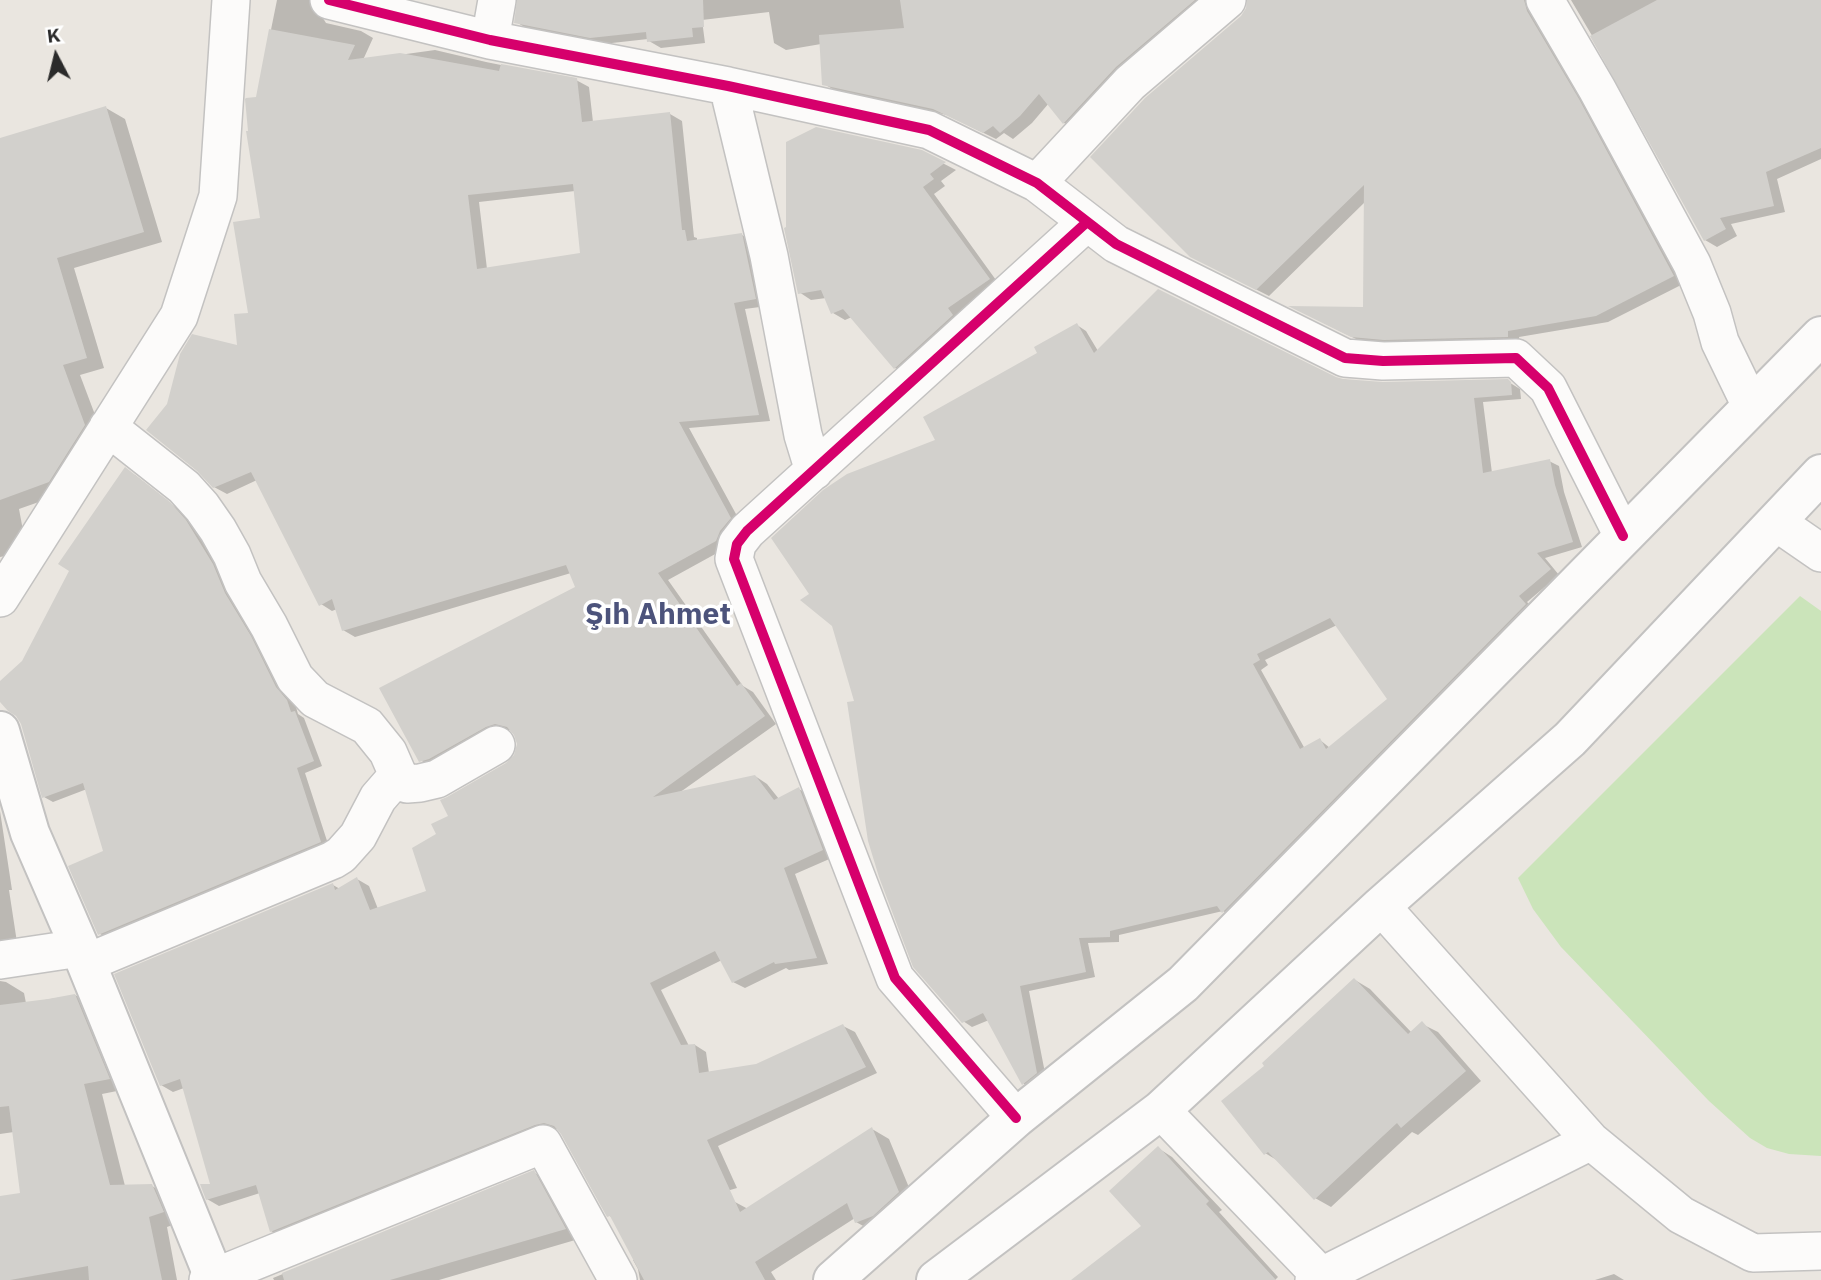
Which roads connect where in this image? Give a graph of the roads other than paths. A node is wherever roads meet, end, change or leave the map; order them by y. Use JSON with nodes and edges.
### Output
{"nodes":[{"id":1,"x":231,"y":0,"type":"edge"},
{"id":2,"x":328,"y":0,"type":"edge"},
{"id":3,"x":497,"y":0,"type":"edge"},
{"id":4,"x":1227,"y":0,"type":"edge"},
{"id":5,"x":1545,"y":0,"type":"edge"},
{"id":6,"x":490,"y":40,"type":"junction"},
{"id":7,"x":727,"y":86,"type":"junction"},
{"id":8,"x":1037,"y":183,"type":"junction"},
{"id":9,"x":1087,"y":222,"type":"junction"},
{"id":10,"x":1821,"y":336,"type":"edge"},
{"id":11,"x":1751,"y":406,"type":"junction"},
{"id":12,"x":108,"y":427,"type":"junction"},
{"id":13,"x":814,"y":471,"type":"junction"},
{"id":14,"x":1821,"y":474,"type":"edge"},
{"id":15,"x":1776,"y":522,"type":"junction"},
{"id":16,"x":1623,"y":536,"type":"junction"},
{"id":17,"x":1821,"y":553,"type":"edge"},
{"id":18,"x":0,"y":597,"type":"edge"},
{"id":19,"x":0,"y":731,"type":"edge"},
{"id":20,"x":496,"y":745,"type":"dead end"},
{"id":21,"x":398,"y":775,"type":"junction"},
{"id":22,"x":1381,"y":906,"type":"junction"},
{"id":23,"x":83,"y":955,"type":"junction"},
{"id":24,"x":0,"y":960,"type":"edge"},
{"id":25,"x":1161,"y":1110,"type":"junction"},
{"id":26,"x":1016,"y":1118,"type":"junction"},
{"id":27,"x":1591,"y":1140,"type":"junction"},
{"id":28,"x":1821,"y":1251,"type":"edge"},
{"id":29,"x":1317,"y":1278,"type":"edge"},
{"id":30,"x":212,"y":1279,"type":"edge"},
{"id":31,"x":618,"y":1280,"type":"edge"},
{"id":32,"x":833,"y":1280,"type":"edge"},
{"id":33,"x":936,"y":1280,"type":"edge"}],
"edges":[{"from":1,"to":12,"type":"street"},
{"from":2,"to":6,"type":"street"},
{"from":3,"to":6,"type":"street"},
{"from":4,"to":8,"type":"street"},
{"from":5,"to":11,"type":"street"},
{"from":6,"to":7,"type":"street"},
{"from":7,"to":8,"type":"street"},
{"from":7,"to":13,"type":"street"},
{"from":8,"to":9,"type":"street"},
{"from":9,"to":13,"type":"street"},
{"from":9,"to":16,"type":"street"},
{"from":10,"to":11,"type":"main road"},
{"from":11,"to":16,"type":"main road"},
{"from":12,"to":18,"type":"street"},
{"from":12,"to":21,"type":"street"},
{"from":13,"to":26,"type":"street"},
{"from":14,"to":15,"type":"main road"},
{"from":15,"to":17,"type":"street"},
{"from":15,"to":22,"type":"main road"},
{"from":16,"to":26,"type":"main road"},
{"from":19,"to":23,"type":"main road"},
{"from":20,"to":21,"type":"street"},
{"from":21,"to":23,"type":"street"},
{"from":22,"to":25,"type":"main road"},
{"from":22,"to":27,"type":"street"},
{"from":23,"to":24,"type":"street"},
{"from":23,"to":30,"type":"main road"},
{"from":25,"to":29,"type":"street"},
{"from":25,"to":33,"type":"main road"},
{"from":26,"to":32,"type":"main road"},
{"from":27,"to":28,"type":"street"},
{"from":27,"to":29,"type":"street"},
{"from":30,"to":31,"type":"street"}]}
